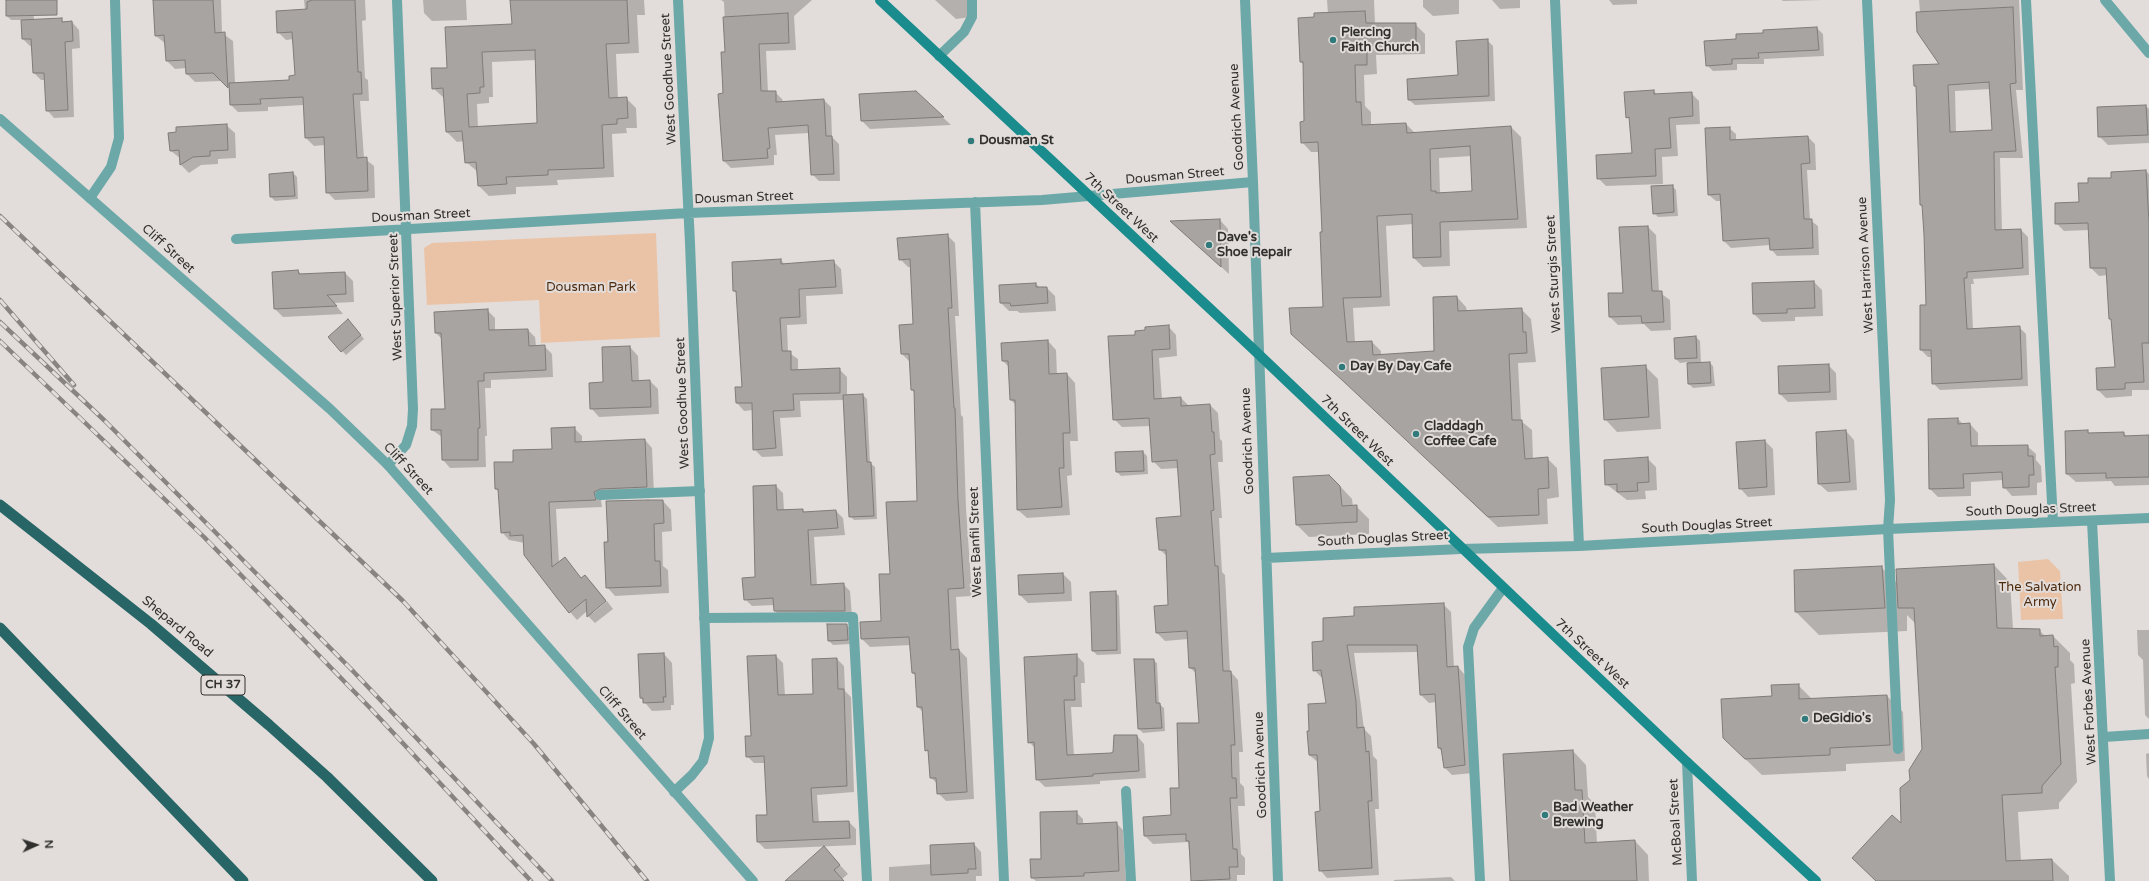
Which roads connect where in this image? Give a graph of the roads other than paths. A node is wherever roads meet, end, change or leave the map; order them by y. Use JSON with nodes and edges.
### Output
{"nodes":[{"id":1,"x":115,"y":0,"type":"edge"},
{"id":2,"x":396,"y":0,"type":"edge"},
{"id":3,"x":678,"y":0,"type":"edge"},
{"id":4,"x":880,"y":0,"type":"edge"},
{"id":5,"x":972,"y":0,"type":"edge"},
{"id":6,"x":1245,"y":0,"type":"edge"},
{"id":7,"x":1555,"y":0,"type":"edge"},
{"id":8,"x":1867,"y":0,"type":"edge"},
{"id":9,"x":2026,"y":0,"type":"edge"},
{"id":10,"x":2105,"y":0,"type":"edge"},
{"id":11,"x":2149,"y":54,"type":"edge"},
{"id":12,"x":940,"y":56,"type":"junction"},
{"id":13,"x":0,"y":119,"type":"edge"},
{"id":14,"x":1253,"y":182,"type":"junction"},
{"id":15,"x":1089,"y":196,"type":"junction"},
{"id":16,"x":90,"y":198,"type":"junction"},
{"id":17,"x":975,"y":202,"type":"junction"},
{"id":18,"x":688,"y":213,"type":"junction"},
{"id":19,"x":406,"y":230,"type":"junction"},
{"id":20,"x":236,"y":239,"type":"dead end"},
{"id":21,"x":1258,"y":354,"type":"junction"},
{"id":22,"x":388,"y":465,"type":"junction"},
{"id":23,"x":700,"y":491,"type":"junction"},
{"id":24,"x":600,"y":495,"type":"dead end"},
{"id":25,"x":0,"y":505,"type":"edge"},
{"id":26,"x":2149,"y":518,"type":"edge"},
{"id":27,"x":2092,"y":521,"type":"junction"},
{"id":28,"x":2053,"y":522,"type":"junction"},
{"id":29,"x":1888,"y":529,"type":"junction"},
{"id":30,"x":1579,"y":546,"type":"junction"},
{"id":31,"x":1461,"y":548,"type":"junction"},
{"id":32,"x":1266,"y":558,"type":"junction"},
{"id":33,"x":1502,"y":588,"type":"junction"},
{"id":34,"x":704,"y":618,"type":"junction"},
{"id":35,"x":0,"y":628,"type":"edge"},
{"id":36,"x":2149,"y":734,"type":"edge"},
{"id":37,"x":2104,"y":737,"type":"junction"},
{"id":38,"x":1898,"y":749,"type":"dead end"},
{"id":39,"x":1687,"y":762,"type":"junction"},
{"id":40,"x":1126,"y":791,"type":"dead end"},
{"id":41,"x":674,"y":792,"type":"junction"},
{"id":42,"x":243,"y":881,"type":"edge"},
{"id":43,"x":432,"y":881,"type":"edge"},
{"id":44,"x":753,"y":881,"type":"edge"},
{"id":45,"x":867,"y":881,"type":"edge"},
{"id":46,"x":1004,"y":881,"type":"edge"},
{"id":47,"x":1131,"y":881,"type":"edge"},
{"id":48,"x":1278,"y":881,"type":"edge"},
{"id":49,"x":1480,"y":881,"type":"edge"},
{"id":50,"x":1692,"y":881,"type":"edge"},
{"id":51,"x":1816,"y":881,"type":"edge"},
{"id":52,"x":2110,"y":881,"type":"edge"}],
"edges":[{"from":1,"to":16,"type":"street"},
{"from":2,"to":19,"type":"street","name":"West Superior Street"},
{"from":3,"to":18,"type":"street","name":"West Goodhue Street"},
{"from":4,"to":12,"type":"main road","name":"7th Street West"},
{"from":5,"to":12,"type":"street"},
{"from":6,"to":14,"type":"street","name":"Goodrich Avenue"},
{"from":7,"to":30,"type":"street","name":"West Sturgis Street"},
{"from":8,"to":29,"type":"street","name":"West Harrison Avenue"},
{"from":9,"to":28,"type":"street"},
{"from":10,"to":11,"type":"street"},
{"from":12,"to":15,"type":"main road","name":"7th Street West"},
{"from":13,"to":16,"type":"street","name":"Cliff Street"},
{"from":14,"to":15,"type":"street","name":"Dousman Street"},
{"from":14,"to":21,"type":"street","name":"Goodrich Avenue"},
{"from":15,"to":17,"type":"street","name":"Dousman Street"},
{"from":15,"to":21,"type":"main road","name":"7th Street West"},
{"from":16,"to":22,"type":"street","name":"Cliff Street"},
{"from":17,"to":18,"type":"street","name":"Dousman Street"},
{"from":17,"to":46,"type":"street","name":"West Banfil Street"},
{"from":18,"to":19,"type":"street","name":"Dousman Street"},
{"from":18,"to":23,"type":"street","name":"West Goodhue Street"},
{"from":19,"to":20,"type":"street","name":"Dousman Street"},
{"from":19,"to":22,"type":"street","name":"West Superior Street"},
{"from":21,"to":31,"type":"main road","name":"7th Street West"},
{"from":21,"to":32,"type":"street","name":"Goodrich Avenue"},
{"from":22,"to":41,"type":"street","name":"Cliff Street"},
{"from":23,"to":24,"type":"street"},
{"from":23,"to":34,"type":"street","name":"West Goodhue Street"},
{"from":25,"to":43,"type":"highway","name":"Shepard Road","number":"CH 37"},
{"from":26,"to":27,"type":"street","name":"South Douglas Street"},
{"from":27,"to":28,"type":"street","name":"South Douglas Street"},
{"from":27,"to":37,"type":"street","name":"West Forbes Avenue"},
{"from":28,"to":29,"type":"street","name":"South Douglas Street"},
{"from":29,"to":30,"type":"street","name":"South Douglas Street"},
{"from":29,"to":38,"type":"street","name":"West Harrison Avenue"},
{"from":30,"to":31,"type":"street","name":"South Douglas Street"},
{"from":31,"to":32,"type":"street","name":"South Douglas Street"},
{"from":31,"to":33,"type":"main road","name":"7th Street West"},
{"from":32,"to":48,"type":"street","name":"Goodrich Avenue"},
{"from":33,"to":39,"type":"main road","name":"7th Street West"},
{"from":33,"to":49,"type":"street"},
{"from":34,"to":41,"type":"street","name":"West Goodhue Street"},
{"from":34,"to":45,"type":"street"},
{"from":35,"to":42,"type":"highway"},
{"from":36,"to":37,"type":"street"},
{"from":37,"to":52,"type":"street","name":"West Forbes Avenue"},
{"from":39,"to":50,"type":"street","name":"McBoal Street"},
{"from":39,"to":51,"type":"main road","name":"7th Street West"},
{"from":40,"to":47,"type":"street"},
{"from":41,"to":44,"type":"street","name":"Cliff Street"}]}
